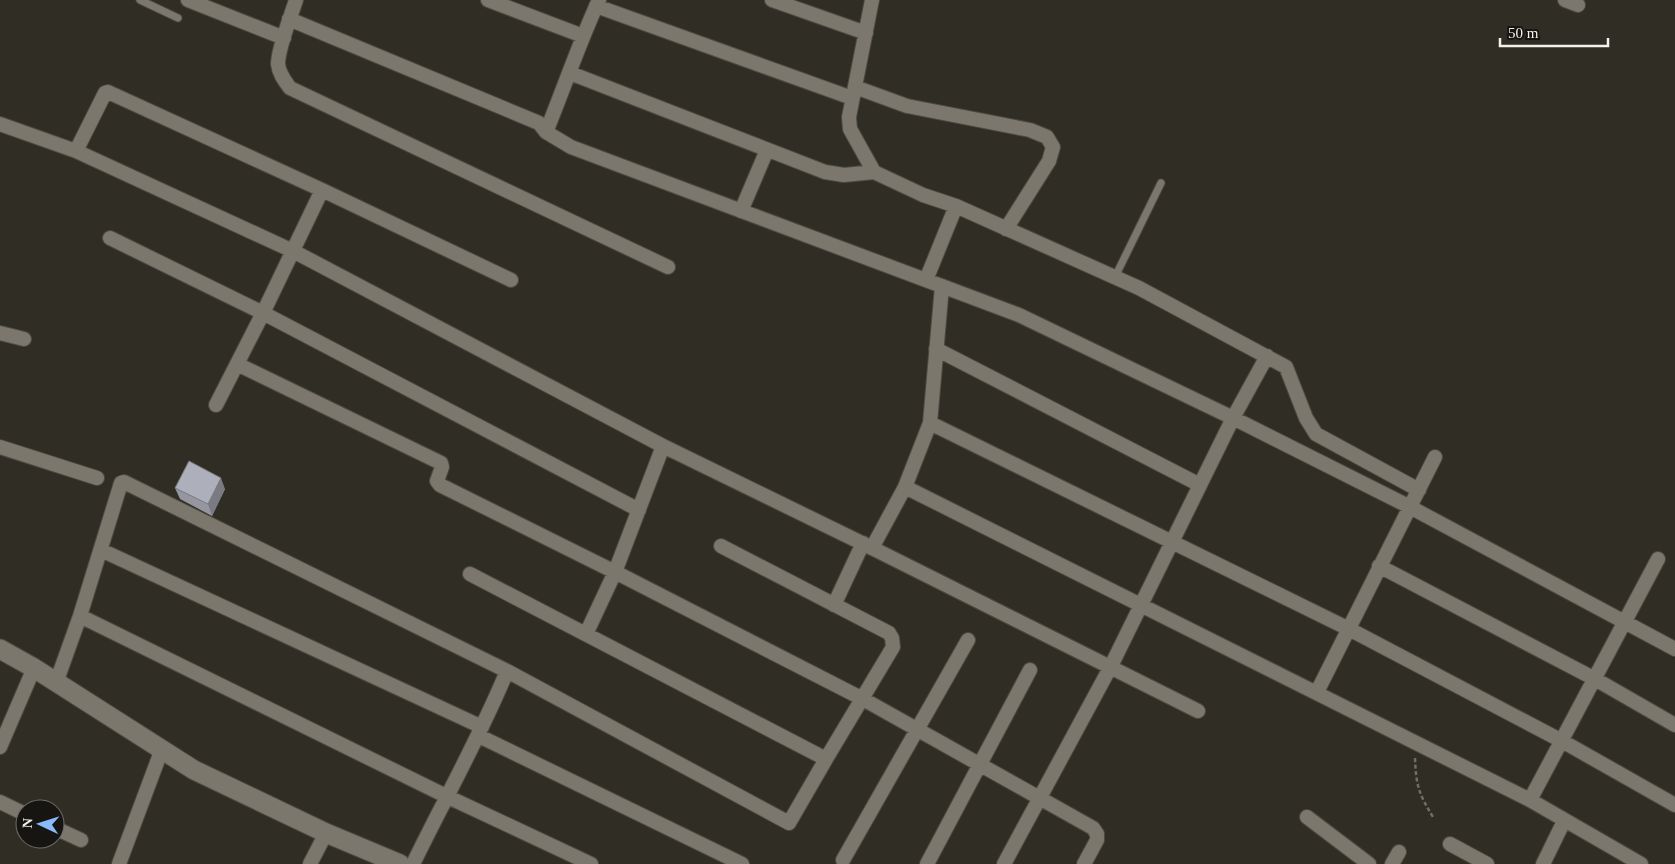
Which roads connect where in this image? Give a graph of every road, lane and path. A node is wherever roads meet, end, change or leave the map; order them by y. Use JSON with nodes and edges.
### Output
{"nodes":[{"id":1,"x":140,"y":0,"type":"edge"},
{"id":2,"x":188,"y":0,"type":"edge"},
{"id":3,"x":296,"y":0,"type":"edge"},
{"id":4,"x":488,"y":0,"type":"edge"},
{"id":5,"x":772,"y":0,"type":"edge"},
{"id":6,"x":872,"y":0,"type":"edge"},
{"id":7,"x":598,"y":3,"type":"edge"},
{"id":8,"x":178,"y":18,"type":"dead end"},
{"id":9,"x":289,"y":19,"type":"junction"},
{"id":10,"x":866,"y":33,"type":"junction"},
{"id":11,"x":583,"y":36,"type":"junction"},
{"id":12,"x":284,"y":38,"type":"junction"},
{"id":13,"x":570,"y":73,"type":"junction"},
{"id":14,"x":854,"y":93,"type":"junction"},
{"id":15,"x":0,"y":124,"type":"edge"},
{"id":16,"x":546,"y":132,"type":"junction"},
{"id":17,"x":766,"y":150,"type":"junction"},
{"id":18,"x":76,"y":151,"type":"junction"},
{"id":19,"x":874,"y":172,"type":"junction"},
{"id":20,"x":1161,"y":183,"type":"dead end"},
{"id":21,"x":322,"y":190,"type":"junction"},
{"id":22,"x":956,"y":206,"type":"junction"},
{"id":23,"x":741,"y":211,"type":"junction"},
{"id":24,"x":1006,"y":228,"type":"junction"},
{"id":25,"x":110,"y":238,"type":"dead end"},
{"id":26,"x":292,"y":251,"type":"junction"},
{"id":27,"x":668,"y":267,"type":"dead end"},
{"id":28,"x":1115,"y":277,"type":"junction"},
{"id":29,"x":511,"y":280,"type":"dead end"},
{"id":30,"x":926,"y":280,"type":"junction"},
{"id":31,"x":942,"y":286,"type":"junction"},
{"id":32,"x":263,"y":313,"type":"junction"},
{"id":33,"x":0,"y":333,"type":"edge"},
{"id":34,"x":24,"y":340,"type":"dead end"},
{"id":35,"x":936,"y":350,"type":"junction"},
{"id":36,"x":1268,"y":356,"type":"junction"},
{"id":37,"x":237,"y":364,"type":"junction"},
{"id":38,"x":216,"y":405,"type":"dead end"},
{"id":39,"x":1234,"y":418,"type":"junction"},
{"id":40,"x":930,"y":423,"type":"junction"},
{"id":41,"x":663,"y":446,"type":"junction"},
{"id":42,"x":0,"y":448,"type":"edge"},
{"id":43,"x":1435,"y":457,"type":"dead end"},
{"id":44,"x":97,"y":478,"type":"dead end"},
{"id":45,"x":1200,"y":485,"type":"junction"},
{"id":46,"x":905,"y":487,"type":"junction"},
{"id":47,"x":1419,"y":490,"type":"junction"},
{"id":48,"x":1410,"y":507,"type":"junction"},
{"id":49,"x":639,"y":510,"type":"junction"},
{"id":50,"x":1171,"y":542,"type":"junction"},
{"id":51,"x":868,"y":545,"type":"junction"},
{"id":52,"x":720,"y":546,"type":"dead end"},
{"id":53,"x":101,"y":550,"type":"junction"},
{"id":54,"x":1658,"y":559,"type":"dead end"},
{"id":55,"x":1379,"y":566,"type":"junction"},
{"id":56,"x":615,"y":572,"type":"junction"},
{"id":57,"x":470,"y":574,"type":"dead end"},
{"id":58,"x":834,"y":604,"type":"junction"},
{"id":59,"x":1142,"y":605,"type":"junction"},
{"id":60,"x":80,"y":616,"type":"junction"},
{"id":61,"x":1624,"y":621,"type":"junction"},
{"id":62,"x":1349,"y":629,"type":"junction"},
{"id":63,"x":586,"y":634,"type":"junction"},
{"id":64,"x":968,"y":640,"type":"dead end"},
{"id":65,"x":0,"y":649,"type":"edge"},
{"id":66,"x":1675,"y":649,"type":"edge"},
{"id":67,"x":1111,"y":666,"type":"junction"},
{"id":68,"x":34,"y":668,"type":"junction"},
{"id":69,"x":1030,"y":670,"type":"dead end"},
{"id":70,"x":507,"y":671,"type":"junction"},
{"id":71,"x":1595,"y":679,"type":"junction"},
{"id":72,"x":56,"y":683,"type":"junction"},
{"id":73,"x":1317,"y":692,"type":"junction"},
{"id":74,"x":863,"y":699,"type":"junction"},
{"id":75,"x":1198,"y":711,"type":"dead end"},
{"id":76,"x":1675,"y":725,"type":"edge"},
{"id":77,"x":918,"y":730,"type":"junction"},
{"id":78,"x":3,"y":732,"type":"edge"},
{"id":79,"x":480,"y":732,"type":"junction"},
{"id":80,"x":1562,"y":740,"type":"junction"},
{"id":81,"x":1414,"y":742,"type":"junction"},
{"id":82,"x":0,"y":747,"type":"edge"},
{"id":83,"x":162,"y":749,"type":"junction"},
{"id":84,"x":826,"y":758,"type":"junction"},
{"id":85,"x":979,"y":764,"type":"junction"},
{"id":86,"x":446,"y":796,"type":"junction"},
{"id":87,"x":1040,"y":798,"type":"junction"},
{"id":88,"x":1530,"y":800,"type":"junction"},
{"id":89,"x":0,"y":802,"type":"edge"},
{"id":90,"x":1675,"y":805,"type":"edge"},
{"id":91,"x":15,"y":809,"type":"edge"},
{"id":92,"x":1307,"y":817,"type":"dead end"},
{"id":93,"x":1433,"y":818,"type":"dead end"},
{"id":94,"x":1564,"y":821,"type":"junction"},
{"id":95,"x":65,"y":833,"type":"edge"},
{"id":96,"x":326,"y":833,"type":"junction"},
{"id":97,"x":81,"y":840,"type":"dead end"},
{"id":98,"x":1450,"y":844,"type":"dead end"},
{"id":99,"x":843,"y":860,"type":"dead end"},
{"id":100,"x":120,"y":864,"type":"edge"},
{"id":101,"x":310,"y":864,"type":"edge"},
{"id":102,"x":400,"y":864,"type":"edge"},
{"id":103,"x":413,"y":864,"type":"edge"},
{"id":104,"x":591,"y":864,"type":"edge"},
{"id":105,"x":742,"y":864,"type":"edge"},
{"id":106,"x":927,"y":864,"type":"edge"},
{"id":107,"x":1004,"y":864,"type":"edge"},
{"id":108,"x":1084,"y":864,"type":"edge"},
{"id":109,"x":1369,"y":864,"type":"edge"},
{"id":110,"x":1488,"y":864,"type":"edge"},
{"id":111,"x":1543,"y":864,"type":"edge"},
{"id":112,"x":1641,"y":864,"type":"edge"}],
"edges":[{"from":1,"to":8,"type":"lane"},
{"from":2,"to":12,"type":"street"},
{"from":3,"to":9,"type":"street"},
{"from":4,"to":11,"type":"street"},
{"from":5,"to":10,"type":"street"},
{"from":6,"to":10,"type":"street"},
{"from":7,"to":11,"type":"street"},
{"from":7,"to":14,"type":"street"},
{"from":9,"to":12,"type":"street"},
{"from":9,"to":16,"type":"street"},
{"from":10,"to":14,"type":"street"},
{"from":11,"to":13,"type":"street"},
{"from":12,"to":27,"type":"street"},
{"from":13,"to":16,"type":"street"},
{"from":13,"to":17,"type":"street"},
{"from":14,"to":19,"type":"street"},
{"from":14,"to":24,"type":"street"},
{"from":15,"to":18,"type":"street"},
{"from":16,"to":23,"type":"street"},
{"from":17,"to":19,"type":"street"},
{"from":17,"to":23,"type":"street"},
{"from":18,"to":21,"type":"street"},
{"from":18,"to":26,"type":"street"},
{"from":19,"to":22,"type":"street"},
{"from":20,"to":28,"type":"lane"},
{"from":21,"to":26,"type":"street"},
{"from":21,"to":29,"type":"street"},
{"from":22,"to":24,"type":"street"},
{"from":22,"to":30,"type":"street"},
{"from":23,"to":30,"type":"street"},
{"from":24,"to":28,"type":"street"},
{"from":25,"to":32,"type":"street"},
{"from":26,"to":32,"type":"street"},
{"from":26,"to":41,"type":"street"},
{"from":28,"to":36,"type":"street"},
{"from":30,"to":31,"type":"street"},
{"from":31,"to":35,"type":"street"},
{"from":31,"to":39,"type":"street"},
{"from":32,"to":37,"type":"street"},
{"from":32,"to":49,"type":"street"},
{"from":33,"to":34,"type":"street"},
{"from":35,"to":40,"type":"street"},
{"from":35,"to":45,"type":"street"},
{"from":36,"to":39,"type":"street"},
{"from":36,"to":47,"type":"street"},
{"from":37,"to":38,"type":"street"},
{"from":37,"to":56,"type":"street"},
{"from":39,"to":45,"type":"street"},
{"from":39,"to":48,"type":"street"},
{"from":40,"to":46,"type":"street"},
{"from":40,"to":50,"type":"street"},
{"from":41,"to":49,"type":"street"},
{"from":41,"to":51,"type":"street"},
{"from":42,"to":44,"type":"street"},
{"from":43,"to":47,"type":"street"},
{"from":45,"to":50,"type":"street"},
{"from":46,"to":51,"type":"street"},
{"from":46,"to":59,"type":"street"},
{"from":47,"to":48,"type":"street"},
{"from":48,"to":55,"type":"street"},
{"from":48,"to":61,"type":"street"},
{"from":49,"to":56,"type":"street"},
{"from":50,"to":59,"type":"street"},
{"from":50,"to":62,"type":"street"},
{"from":51,"to":58,"type":"street"},
{"from":51,"to":67,"type":"street"},
{"from":52,"to":58,"type":"street"},
{"from":53,"to":60,"type":"street"},
{"from":53,"to":70,"type":"street"},
{"from":53,"to":79,"type":"street"},
{"from":54,"to":61,"type":"street"},
{"from":55,"to":62,"type":"street"},
{"from":55,"to":71,"type":"street"},
{"from":56,"to":63,"type":"street"},
{"from":56,"to":74,"type":"street"},
{"from":57,"to":63,"type":"street"},
{"from":58,"to":74,"type":"street"},
{"from":59,"to":67,"type":"street"},
{"from":59,"to":73,"type":"street"},
{"from":60,"to":72,"type":"street"},
{"from":60,"to":86,"type":"street"},
{"from":61,"to":66,"type":"street"},
{"from":61,"to":71,"type":"street"},
{"from":62,"to":73,"type":"street"},
{"from":62,"to":80,"type":"street"},
{"from":63,"to":84,"type":"street"},
{"from":64,"to":77,"type":"street"},
{"from":65,"to":68,"type":"street"},
{"from":67,"to":75,"type":"street"},
{"from":67,"to":87,"type":"street"},
{"from":68,"to":72,"type":"street"},
{"from":68,"to":78,"type":"street"},
{"from":69,"to":85,"type":"street"},
{"from":70,"to":79,"type":"street"},
{"from":70,"to":84,"type":"street"},
{"from":71,"to":76,"type":"street"},
{"from":71,"to":80,"type":"street"},
{"from":72,"to":83,"type":"street"},
{"from":73,"to":81,"type":"street"},
{"from":74,"to":77,"type":"street"},
{"from":74,"to":84,"type":"street"},
{"from":77,"to":85,"type":"street"},
{"from":77,"to":99,"type":"street"},
{"from":78,"to":82,"type":"street"},
{"from":79,"to":86,"type":"street"},
{"from":79,"to":105,"type":"street"},
{"from":80,"to":88,"type":"street"},
{"from":80,"to":90,"type":"street"},
{"from":81,"to":88,"type":"street"},
{"from":81,"to":93,"type":"path"},
{"from":83,"to":96,"type":"street"},
{"from":83,"to":100,"type":"street"},
{"from":85,"to":87,"type":"street"},
{"from":85,"to":106,"type":"street"},
{"from":86,"to":103,"type":"street"},
{"from":86,"to":104,"type":"street"},
{"from":87,"to":107,"type":"street"},
{"from":87,"to":108,"type":"street"},
{"from":88,"to":94,"type":"street"},
{"from":89,"to":91,"type":"street"},
{"from":92,"to":109,"type":"street"},
{"from":94,"to":111,"type":"street"},
{"from":94,"to":112,"type":"street"},
{"from":95,"to":97,"type":"street"},
{"from":96,"to":101,"type":"street"},
{"from":96,"to":102,"type":"street"},
{"from":98,"to":110,"type":"street"}]}
